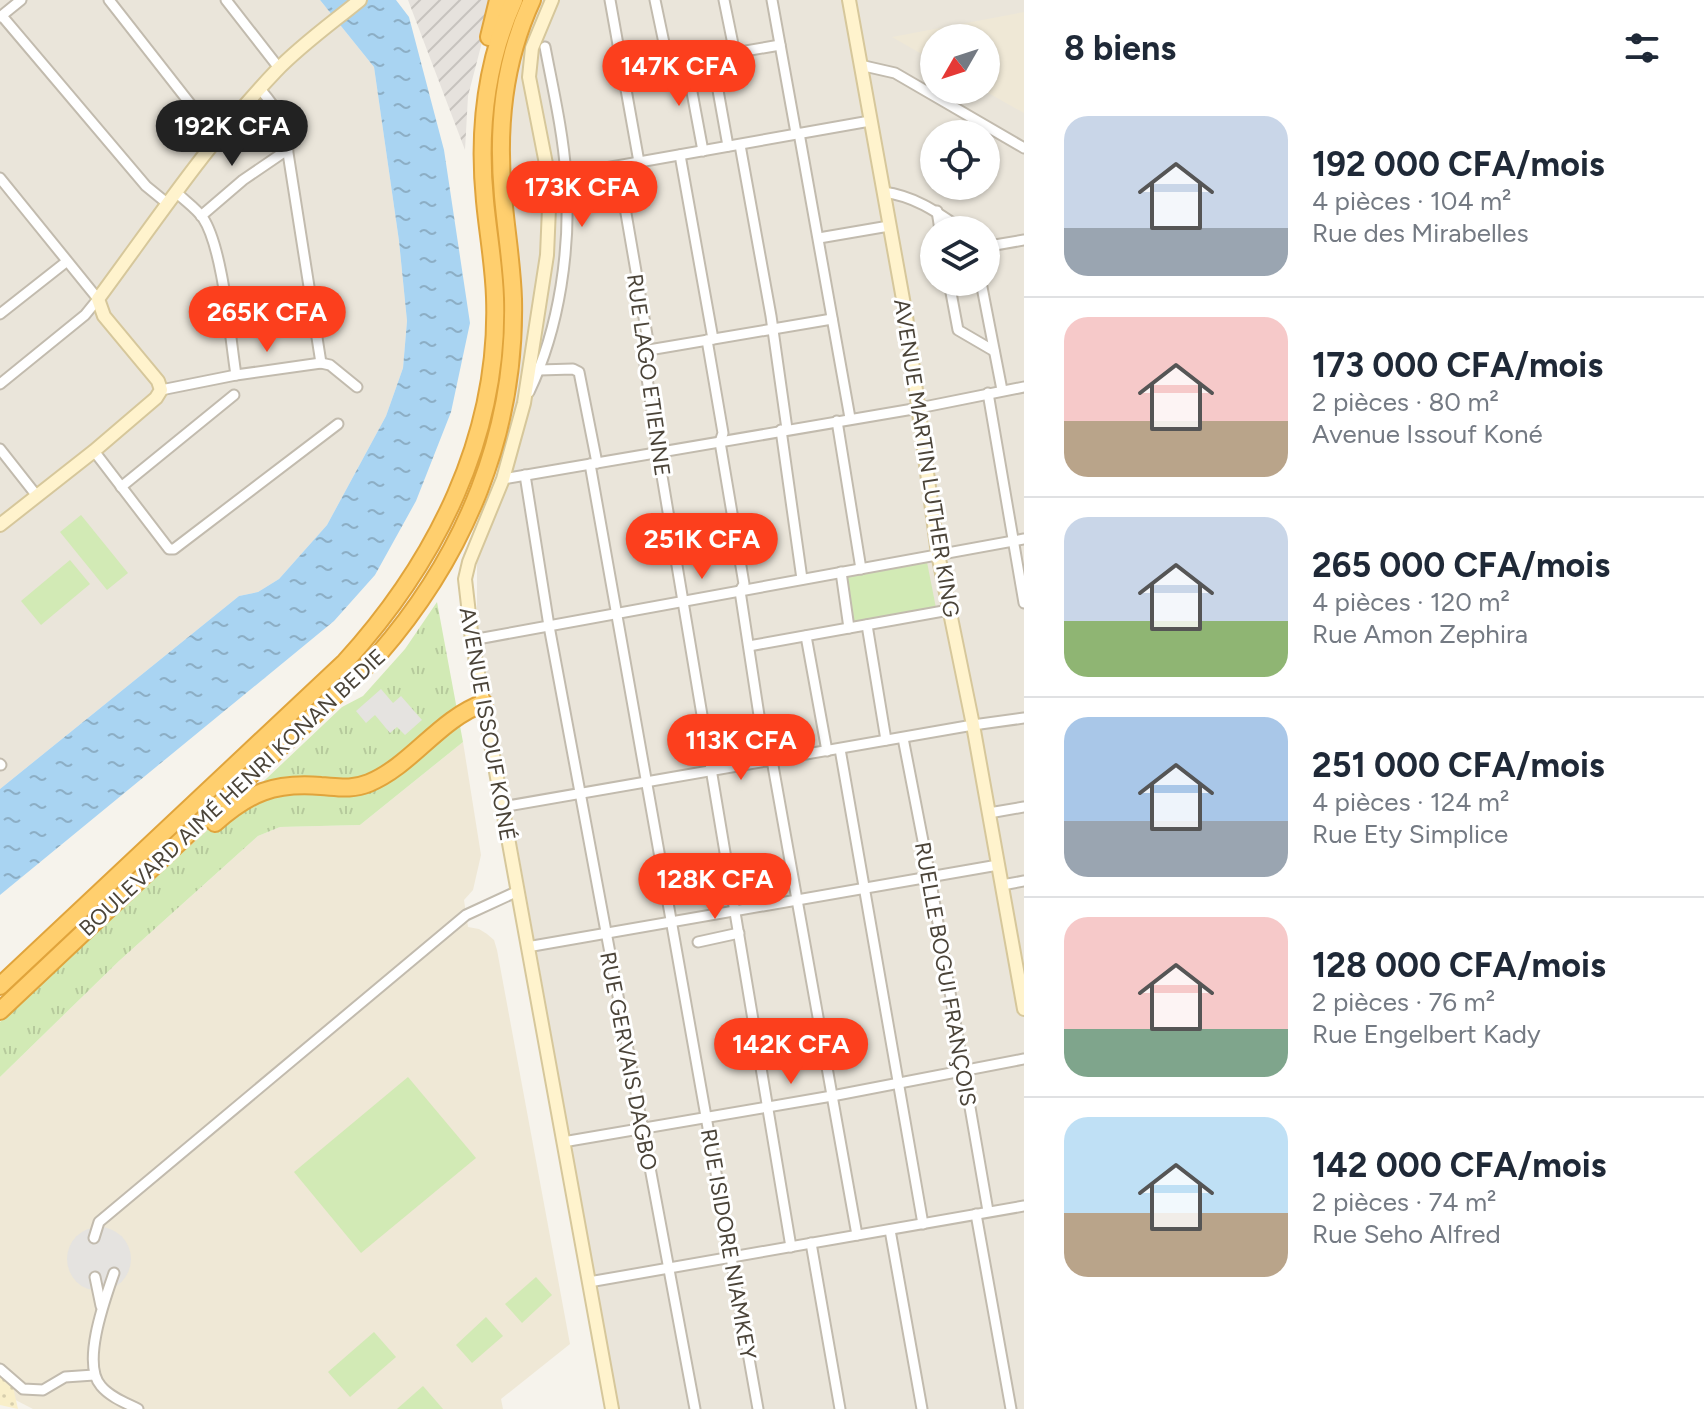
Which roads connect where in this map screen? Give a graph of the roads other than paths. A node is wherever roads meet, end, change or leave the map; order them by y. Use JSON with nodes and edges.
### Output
{"nodes":[{"id":1,"x":21,"y":0,"type":"edge"},
{"id":2,"x":109,"y":0,"type":"edge"},
{"id":3,"x":226,"y":0,"type":"edge"},
{"id":4,"x":360,"y":0,"type":"edge"},
{"id":5,"x":498,"y":0,"type":"edge"},
{"id":6,"x":514,"y":0,"type":"edge"},
{"id":7,"x":532,"y":0,"type":"edge"},
{"id":8,"x":552,"y":0,"type":"edge"},
{"id":9,"x":610,"y":0,"type":"edge"},
{"id":10,"x":655,"y":0,"type":"edge"},
{"id":11,"x":724,"y":0,"type":"edge"},
{"id":12,"x":772,"y":0,"type":"edge"},
{"id":13,"x":849,"y":0,"type":"edge"},
{"id":14,"x":1,"y":16,"type":"edge"},
{"id":15,"x":780,"y":45,"type":"junction"},
{"id":16,"x":545,"y":47,"type":"dead end"},
{"id":17,"x":735,"y":54,"type":"junction"},
{"id":18,"x":712,"y":57,"type":"junction"},
{"id":19,"x":686,"y":60,"type":"junction"},
{"id":20,"x":668,"y":62,"type":"junction"},
{"id":21,"x":860,"y":65,"type":"junction"},
{"id":22,"x":279,"y":68,"type":"junction"},
{"id":23,"x":623,"y":72,"type":"junction"},
{"id":24,"x":489,"y":74,"type":"junction"},
{"id":25,"x":260,"y":89,"type":"junction"},
{"id":26,"x":870,"y":121,"type":"junction"},
{"id":27,"x":798,"y":133,"type":"junction"},
{"id":28,"x":217,"y":138,"type":"junction"},
{"id":29,"x":740,"y":145,"type":"junction"},
{"id":30,"x":728,"y":146,"type":"junction"},
{"id":31,"x":1024,"y":148,"type":"edge"},
{"id":32,"x":287,"y":150,"type":"junction"},
{"id":33,"x":703,"y":151,"type":"junction"},
{"id":34,"x":680,"y":155,"type":"junction"},
{"id":35,"x":639,"y":162,"type":"junction"},
{"id":36,"x":618,"y":167,"type":"junction"},
{"id":37,"x":566,"y":175,"type":"junction"},
{"id":38,"x":0,"y":178,"type":"edge"},
{"id":39,"x":883,"y":192,"type":"junction"},
{"id":40,"x":172,"y":198,"type":"junction"},
{"id":41,"x":937,"y":211,"type":"junction"},
{"id":42,"x":201,"y":216,"type":"junction"},
{"id":43,"x":938,"y":216,"type":"edge"},
{"id":44,"x":944,"y":216,"type":"edge"},
{"id":45,"x":889,"y":226,"type":"junction"},
{"id":46,"x":819,"y":238,"type":"junction"},
{"id":47,"x":1024,"y":240,"type":"edge"},
{"id":48,"x":1000,"y":244,"type":"edge"},
{"id":49,"x":66,"y":262,"type":"junction"},
{"id":50,"x":952,"y":296,"type":"edge"},
{"id":51,"x":984,"y":296,"type":"edge"},
{"id":52,"x":98,"y":299,"type":"junction"},
{"id":53,"x":0,"y":314,"type":"edge"},
{"id":54,"x":832,"y":319,"type":"junction"},
{"id":55,"x":771,"y":329,"type":"junction"},
{"id":56,"x":710,"y":340,"type":"junction"},
{"id":57,"x":643,"y":351,"type":"junction"},
{"id":58,"x":994,"y":351,"type":"junction"},
{"id":59,"x":321,"y":363,"type":"junction"},
{"id":60,"x":539,"y":370,"type":"junction"},
{"id":61,"x":236,"y":375,"type":"junction"},
{"id":62,"x":0,"y":384,"type":"edge"},
{"id":63,"x":357,"y":387,"type":"dead end"},
{"id":64,"x":1024,"y":387,"type":"edge"},
{"id":65,"x":161,"y":390,"type":"junction"},
{"id":66,"x":1002,"y":390,"type":"junction"},
{"id":67,"x":988,"y":393,"type":"junction"},
{"id":68,"x":234,"y":395,"type":"dead end"},
{"id":69,"x":524,"y":403,"type":"junction"},
{"id":70,"x":919,"y":408,"type":"junction"},
{"id":71,"x":850,"y":418,"type":"junction"},
{"id":72,"x":837,"y":421,"type":"junction"},
{"id":73,"x":338,"y":424,"type":"dead end"},
{"id":74,"x":784,"y":430,"type":"junction"},
{"id":75,"x":720,"y":442,"type":"junction"},
{"id":76,"x":0,"y":449,"type":"edge"},
{"id":77,"x":94,"y":451,"type":"junction"},
{"id":78,"x":658,"y":452,"type":"junction"},
{"id":79,"x":593,"y":464,"type":"junction"},
{"id":80,"x":525,"y":475,"type":"junction"},
{"id":81,"x":503,"y":479,"type":"junction"},
{"id":82,"x":121,"y":487,"type":"junction"},
{"id":83,"x":37,"y":496,"type":"junction"},
{"id":84,"x":0,"y":525,"type":"edge"},
{"id":85,"x":1024,"y":539,"type":"edge"},
{"id":86,"x":1013,"y":541,"type":"junction"},
{"id":87,"x":938,"y":554,"type":"junction"},
{"id":88,"x":861,"y":569,"type":"junction"},
{"id":89,"x":841,"y":572,"type":"junction"},
{"id":90,"x":802,"y":579,"type":"junction"},
{"id":91,"x":740,"y":591,"type":"junction"},
{"id":92,"x":683,"y":601,"type":"junction"},
{"id":93,"x":1024,"y":603,"type":"edge"},
{"id":94,"x":949,"y":610,"type":"junction"},
{"id":95,"x":617,"y":613,"type":"junction"},
{"id":96,"x":867,"y":625,"type":"junction"},
{"id":97,"x":549,"y":626,"type":"junction"},
{"id":98,"x":849,"y":628,"type":"junction"},
{"id":99,"x":806,"y":636,"type":"junction"},
{"id":100,"x":472,"y":640,"type":"junction"},
{"id":101,"x":749,"y":646,"type":"junction"},
{"id":102,"x":484,"y":703,"type":"junction"},
{"id":103,"x":1024,"y":718,"type":"edge"},
{"id":104,"x":973,"y":725,"type":"junction"},
{"id":105,"x":903,"y":738,"type":"junction"},
{"id":106,"x":886,"y":740,"type":"junction"},
{"id":107,"x":840,"y":749,"type":"junction"},
{"id":108,"x":827,"y":751,"type":"junction"},
{"id":109,"x":769,"y":761,"type":"junction"},
{"id":110,"x":712,"y":771,"type":"junction"},
{"id":111,"x":647,"y":782,"type":"junction"},
{"id":112,"x":580,"y":794,"type":"junction"},
{"id":113,"x":502,"y":807,"type":"junction"},
{"id":114,"x":1024,"y":807,"type":"edge"},
{"id":115,"x":989,"y":813,"type":"junction"},
{"id":116,"x":998,"y":865,"type":"junction"},
{"id":117,"x":930,"y":877,"type":"junction"},
{"id":118,"x":141,"y":878,"type":"junction"},
{"id":119,"x":1024,"y":881,"type":"edge"},
{"id":120,"x":1002,"y":885,"type":"junction"},
{"id":121,"x":865,"y":889,"type":"junction"},
{"id":122,"x":518,"y":891,"type":"junction"},
{"id":123,"x":797,"y":900,"type":"junction"},
{"id":124,"x":735,"y":911,"type":"junction"},
{"id":125,"x":672,"y":922,"type":"junction"},
{"id":126,"x":606,"y":933,"type":"junction"},
{"id":127,"x":739,"y":933,"type":"junction"},
{"id":128,"x":698,"y":942,"type":"dead end"},
{"id":129,"x":527,"y":947,"type":"junction"},
{"id":130,"x":0,"y":986,"type":"edge"},
{"id":131,"x":1024,"y":1009,"type":"edge"},
{"id":132,"x":0,"y":1011,"type":"edge"},
{"id":133,"x":1024,"y":1059,"type":"edge"},
{"id":134,"x":963,"y":1071,"type":"junction"},
{"id":135,"x":899,"y":1082,"type":"junction"},
{"id":136,"x":832,"y":1096,"type":"junction"},
{"id":137,"x":768,"y":1106,"type":"junction"},
{"id":138,"x":706,"y":1117,"type":"junction"},
{"id":139,"x":641,"y":1128,"type":"junction"},
{"id":140,"x":563,"y":1142,"type":"junction"},
{"id":141,"x":1024,"y":1206,"type":"edge"},
{"id":142,"x":988,"y":1211,"type":"junction"},
{"id":143,"x":976,"y":1214,"type":"junction"},
{"id":144,"x":923,"y":1224,"type":"junction"},
{"id":145,"x":890,"y":1230,"type":"junction"},
{"id":146,"x":857,"y":1235,"type":"junction"},
{"id":147,"x":94,"y":1238,"type":"dead end"},
{"id":148,"x":811,"y":1243,"type":"junction"},
{"id":149,"x":791,"y":1247,"type":"junction"},
{"id":150,"x":731,"y":1257,"type":"junction"},
{"id":151,"x":669,"y":1268,"type":"junction"},
{"id":152,"x":114,"y":1273,"type":"dead end"},
{"id":153,"x":95,"y":1277,"type":"dead end"},
{"id":154,"x":589,"y":1282,"type":"junction"},
{"id":155,"x":102,"y":1310,"type":"junction"},
{"id":156,"x":0,"y":1369,"type":"edge"},
{"id":157,"x":94,"y":1375,"type":"junction"},
{"id":158,"x":138,"y":1409,"type":"edge"},
{"id":159,"x":612,"y":1409,"type":"edge"},
{"id":160,"x":695,"y":1409,"type":"edge"},
{"id":161,"x":758,"y":1409,"type":"edge"},
{"id":162,"x":840,"y":1409,"type":"edge"},
{"id":163,"x":922,"y":1409,"type":"edge"},
{"id":164,"x":1011,"y":1409,"type":"edge"}],
"edges":[{"from":1,"to":14,"type":"street"},
{"from":2,"to":28,"type":"street"},
{"from":3,"to":22,"type":"street"},
{"from":4,"to":22,"type":"street"},
{"from":5,"to":24,"type":"highway"},
{"from":6,"to":24,"type":"highway","name":"BOULEVARD AIMÉ HENRI KONAN BEDIE"},
{"from":7,"to":118,"type":"highway","name":"BOULEVARD AIMÉ HENRI KONAN BEDIE"},
{"from":8,"to":69,"type":"street","name":"AVENUE ISSOUF KONÉ"},
{"from":9,"to":23,"type":"street"},
{"from":10,"to":20,"type":"street"},
{"from":11,"to":17,"type":"street"},
{"from":12,"to":15,"type":"street"},
{"from":13,"to":21,"type":"street","name":"AVENUE MARTIN LUTHER KING"},
{"from":14,"to":40,"type":"street"},
{"from":15,"to":17,"type":"street"},
{"from":15,"to":27,"type":"street"},
{"from":16,"to":37,"type":"street"},
{"from":17,"to":18,"type":"street"},
{"from":18,"to":19,"type":"street"},
{"from":18,"to":30,"type":"street"},
{"from":19,"to":20,"type":"street"},
{"from":19,"to":33,"type":"street"},
{"from":20,"to":23,"type":"street"},
{"from":21,"to":26,"type":"street","name":"AVENUE MARTIN LUTHER KING"},
{"from":21,"to":31,"type":"street"},
{"from":22,"to":25,"type":"street"},
{"from":23,"to":35,"type":"street"},
{"from":24,"to":130,"type":"highway","name":"BOULEVARD AIMÉ HENRI KONAN BEDIE"},
{"from":25,"to":28,"type":"street"},
{"from":25,"to":32,"type":"street"},
{"from":26,"to":27,"type":"street"},
{"from":26,"to":39,"type":"street","name":"AVENUE MARTIN LUTHER KING"},
{"from":27,"to":29,"type":"street"},
{"from":27,"to":46,"type":"street"},
{"from":28,"to":40,"type":"street"},
{"from":29,"to":30,"type":"street"},
{"from":29,"to":55,"type":"street"},
{"from":30,"to":33,"type":"street"},
{"from":32,"to":42,"type":"street"},
{"from":32,"to":59,"type":"street"},
{"from":33,"to":34,"type":"street"},
{"from":34,"to":35,"type":"street"},
{"from":34,"to":56,"type":"street"},
{"from":35,"to":36,"type":"street"},
{"from":36,"to":37,"type":"street"},
{"from":36,"to":57,"type":"street","name":"RUE LAGO ETIENNE"},
{"from":37,"to":60,"type":"street"},
{"from":38,"to":49,"type":"street"},
{"from":39,"to":41,"type":"street"},
{"from":39,"to":45,"type":"street","name":"AVENUE MARTIN LUTHER KING"},
{"from":40,"to":42,"type":"street"},
{"from":40,"to":52,"type":"street"},
{"from":41,"to":43,"type":"street"},
{"from":41,"to":44,"type":"street"},
{"from":42,"to":61,"type":"street"},
{"from":45,"to":46,"type":"street"},
{"from":45,"to":70,"type":"street","name":"AVENUE MARTIN LUTHER KING"},
{"from":46,"to":54,"type":"street"},
{"from":47,"to":48,"type":"street"},
{"from":49,"to":52,"type":"street"},
{"from":49,"to":53,"type":"street"},
{"from":50,"to":58,"type":"street"},
{"from":51,"to":58,"type":"street"},
{"from":52,"to":62,"type":"street"},
{"from":52,"to":65,"type":"street"},
{"from":54,"to":55,"type":"street"},
{"from":54,"to":71,"type":"street"},
{"from":55,"to":56,"type":"street"},
{"from":55,"to":74,"type":"street"},
{"from":56,"to":57,"type":"street"},
{"from":56,"to":75,"type":"street"},
{"from":57,"to":78,"type":"street","name":"RUE LAGO ETIENNE"},
{"from":58,"to":66,"type":"street"},
{"from":59,"to":61,"type":"street"},
{"from":59,"to":63,"type":"street"},
{"from":60,"to":69,"type":"street"},
{"from":60,"to":79,"type":"street","name":"RUE ISIDORE NIAMKEY"},
{"from":61,"to":65,"type":"street"},
{"from":64,"to":66,"type":"street"},
{"from":65,"to":77,"type":"street"},
{"from":66,"to":67,"type":"street"},
{"from":67,"to":70,"type":"street"},
{"from":67,"to":86,"type":"street"},
{"from":68,"to":82,"type":"street"},
{"from":69,"to":81,"type":"street","name":"AVENUE ISSOUF KONÉ"},
{"from":70,"to":71,"type":"street"},
{"from":70,"to":87,"type":"street","name":"AVENUE MARTIN LUTHER KING"},
{"from":71,"to":72,"type":"street"},
{"from":72,"to":74,"type":"street"},
{"from":72,"to":88,"type":"street"},
{"from":73,"to":82,"type":"street"},
{"from":74,"to":75,"type":"street"},
{"from":74,"to":90,"type":"street"},
{"from":75,"to":78,"type":"street"},
{"from":75,"to":91,"type":"street"},
{"from":76,"to":83,"type":"street"},
{"from":77,"to":82,"type":"street"},
{"from":77,"to":83,"type":"street"},
{"from":78,"to":79,"type":"street"},
{"from":78,"to":92,"type":"street","name":"RUE LAGO ETIENNE"},
{"from":79,"to":80,"type":"street"},
{"from":79,"to":95,"type":"street","name":"RUE ISIDORE NIAMKEY"},
{"from":80,"to":81,"type":"street"},
{"from":80,"to":97,"type":"street","name":"RUE GERVAIS DAGBO"},
{"from":81,"to":100,"type":"street","name":"AVENUE ISSOUF KONÉ"},
{"from":83,"to":84,"type":"street"},
{"from":85,"to":86,"type":"street"},
{"from":86,"to":87,"type":"street"},
{"from":86,"to":93,"type":"street"},
{"from":87,"to":88,"type":"street"},
{"from":87,"to":94,"type":"street","name":"AVENUE MARTIN LUTHER KING"},
{"from":88,"to":89,"type":"street"},
{"from":89,"to":90,"type":"street"},
{"from":89,"to":98,"type":"street"},
{"from":90,"to":91,"type":"street"},
{"from":91,"to":92,"type":"street"},
{"from":91,"to":101,"type":"street"},
{"from":92,"to":95,"type":"street"},
{"from":92,"to":110,"type":"street","name":"RUE LAGO ETIENNE"},
{"from":94,"to":96,"type":"street"},
{"from":94,"to":104,"type":"street","name":"AVENUE MARTIN LUTHER KING"},
{"from":95,"to":97,"type":"street"},
{"from":95,"to":111,"type":"street","name":"RUE ISIDORE NIAMKEY"},
{"from":96,"to":98,"type":"street"},
{"from":96,"to":106,"type":"street"},
{"from":97,"to":100,"type":"street"},
{"from":97,"to":112,"type":"street","name":"RUE GERVAIS DAGBO"},
{"from":98,"to":99,"type":"street"},
{"from":99,"to":101,"type":"street"},
{"from":99,"to":108,"type":"street"},
{"from":100,"to":102,"type":"street","name":"AVENUE ISSOUF KONÉ"},
{"from":101,"to":109,"type":"street"},
{"from":102,"to":113,"type":"street","name":"AVENUE ISSOUF KONÉ"},
{"from":102,"to":118,"type":"highway"},
{"from":103,"to":104,"type":"street"},
{"from":104,"to":105,"type":"street"},
{"from":104,"to":115,"type":"street","name":"AVENUE MARTIN LUTHER KING"},
{"from":105,"to":106,"type":"street"},
{"from":105,"to":117,"type":"street","name":"RUELLE BOGUI FRANÇOIS"},
{"from":106,"to":107,"type":"street"},
{"from":107,"to":108,"type":"street"},
{"from":107,"to":121,"type":"street"},
{"from":108,"to":109,"type":"street"},
{"from":109,"to":110,"type":"street"},
{"from":109,"to":123,"type":"street"},
{"from":110,"to":111,"type":"street"},
{"from":110,"to":124,"type":"street","name":"RUE LAGO ETIENNE"},
{"from":111,"to":112,"type":"street"},
{"from":111,"to":125,"type":"street","name":"RUE ISIDORE NIAMKEY"},
{"from":112,"to":113,"type":"street"},
{"from":112,"to":126,"type":"street","name":"RUE GERVAIS DAGBO"},
{"from":113,"to":122,"type":"street","name":"AVENUE ISSOUF KONÉ"},
{"from":114,"to":115,"type":"street"},
{"from":115,"to":116,"type":"street","name":"AVENUE MARTIN LUTHER KING"},
{"from":116,"to":117,"type":"street"},
{"from":116,"to":120,"type":"street","name":"AVENUE MARTIN LUTHER KING"},
{"from":117,"to":121,"type":"street"},
{"from":117,"to":134,"type":"street","name":"RUELLE BOGUI FRANÇOIS"},
{"from":118,"to":132,"type":"highway","name":"BOULEVARD AIMÉ HENRI KONAN BEDIE"},
{"from":119,"to":120,"type":"street"},
{"from":120,"to":131,"type":"street","name":"AVENUE MARTIN LUTHER KING"},
{"from":121,"to":123,"type":"street"},
{"from":121,"to":135,"type":"street"},
{"from":122,"to":129,"type":"street","name":"AVENUE ISSOUF KONÉ"},
{"from":122,"to":147,"type":"street"},
{"from":123,"to":124,"type":"street"},
{"from":123,"to":136,"type":"street"},
{"from":124,"to":125,"type":"street"},
{"from":124,"to":127,"type":"street","name":"RUE LAGO ETIENNE"},
{"from":125,"to":126,"type":"street"},
{"from":125,"to":138,"type":"street","name":"RUE ISIDORE NIAMKEY"},
{"from":126,"to":129,"type":"street"},
{"from":126,"to":139,"type":"street","name":"RUE GERVAIS DAGBO"},
{"from":127,"to":128,"type":"street"},
{"from":127,"to":137,"type":"street","name":"RUE LAGO ETIENNE"},
{"from":129,"to":140,"type":"street","name":"AVENUE ISSOUF KONÉ"},
{"from":133,"to":134,"type":"street"},
{"from":134,"to":135,"type":"street"},
{"from":134,"to":142,"type":"street","name":"RUELLE BOGUI FRANÇOIS"},
{"from":135,"to":136,"type":"street"},
{"from":135,"to":144,"type":"street"},
{"from":136,"to":137,"type":"street"},
{"from":136,"to":146,"type":"street"},
{"from":137,"to":138,"type":"street"},
{"from":137,"to":149,"type":"street","name":"RUE LAGO ETIENNE"},
{"from":138,"to":139,"type":"street"},
{"from":138,"to":150,"type":"street","name":"RUE ISIDORE NIAMKEY"},
{"from":139,"to":140,"type":"street"},
{"from":139,"to":151,"type":"street","name":"RUE GERVAIS DAGBO"},
{"from":140,"to":154,"type":"street","name":"AVENUE ISSOUF KONÉ"},
{"from":141,"to":142,"type":"street"},
{"from":142,"to":143,"type":"street"},
{"from":143,"to":144,"type":"street"},
{"from":143,"to":164,"type":"street"},
{"from":144,"to":145,"type":"street"},
{"from":145,"to":146,"type":"street"},
{"from":145,"to":163,"type":"street"},
{"from":146,"to":148,"type":"street"},
{"from":148,"to":149,"type":"street"},
{"from":148,"to":162,"type":"street"},
{"from":149,"to":150,"type":"street"},
{"from":150,"to":151,"type":"street"},
{"from":150,"to":161,"type":"street","name":"RUE ISIDORE NIAMKEY"},
{"from":151,"to":154,"type":"street"},
{"from":151,"to":160,"type":"street","name":"RUE GERVAIS DAGBO"},
{"from":152,"to":155,"type":"street"},
{"from":153,"to":155,"type":"street"},
{"from":154,"to":159,"type":"street","name":"AVENUE ISSOUF KONÉ"},
{"from":155,"to":157,"type":"street"},
{"from":156,"to":157,"type":"street"},
{"from":157,"to":158,"type":"street"}]}
